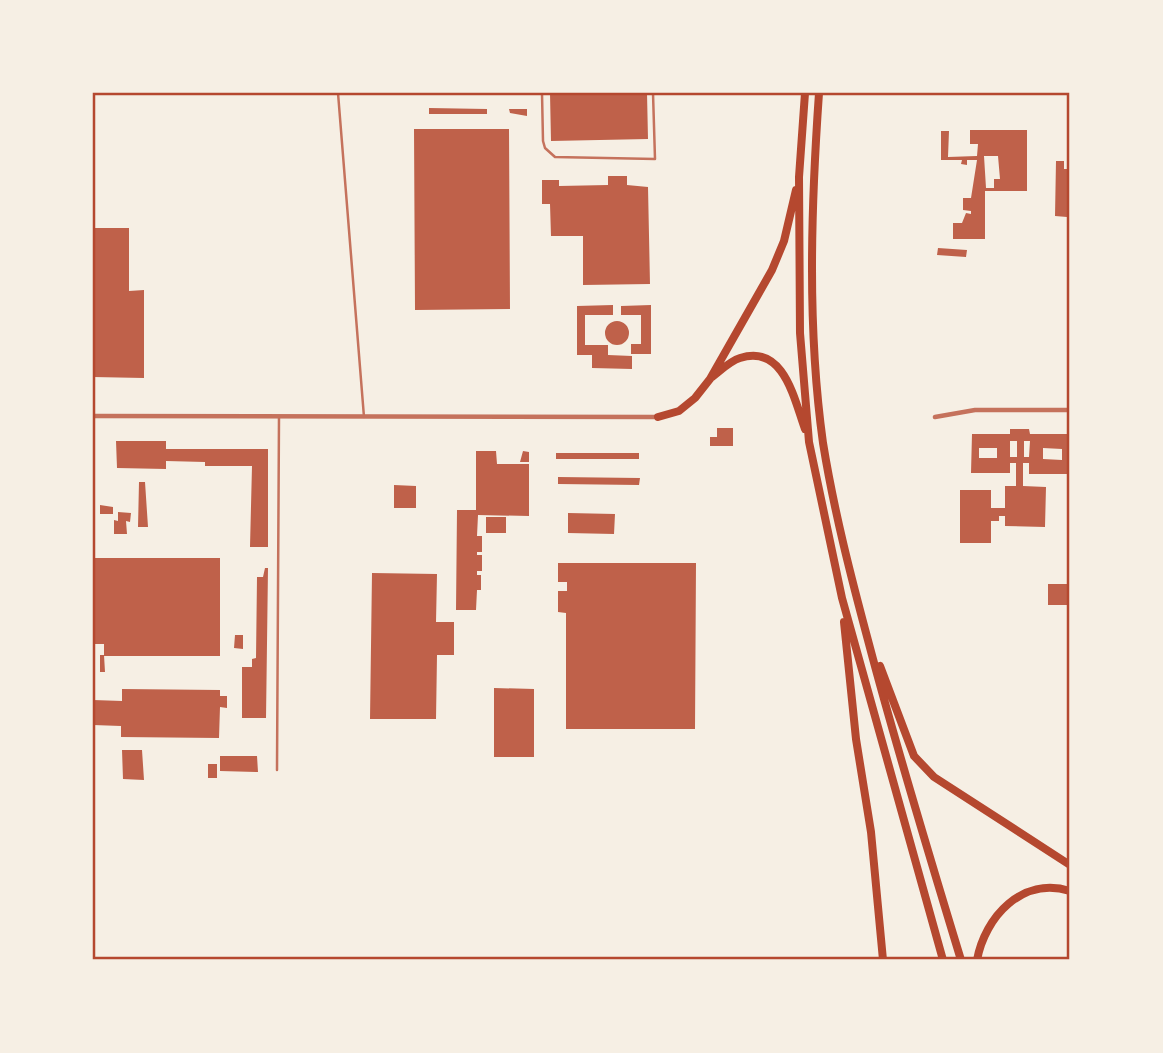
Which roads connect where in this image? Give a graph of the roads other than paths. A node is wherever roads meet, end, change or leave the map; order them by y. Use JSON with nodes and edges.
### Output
{"nodes":[{"id":1,"x":338,"y":93,"type":"edge"},
{"id":2,"x":542,"y":93,"type":"edge"},
{"id":3,"x":653,"y":93,"type":"edge"},
{"id":4,"x":805,"y":93,"type":"edge"},
{"id":5,"x":819,"y":93,"type":"edge"},
{"id":6,"x":799,"y":177,"type":"junction"},
{"id":7,"x":710,"y":379,"type":"junction"},
{"id":8,"x":1070,"y":410,"type":"edge"},
{"id":9,"x":93,"y":416,"type":"edge"},
{"id":10,"x":279,"y":416,"type":"junction"},
{"id":11,"x":935,"y":416,"type":"dead end"},
{"id":12,"x":364,"y":417,"type":"junction"},
{"id":13,"x":659,"y":417,"type":"joint"},
{"id":14,"x":809,"y":442,"type":"junction"},
{"id":15,"x":842,"y":598,"type":"junction"},
{"id":16,"x":864,"y":625,"type":"junction"},
{"id":17,"x":277,"y":770,"type":"dead end"},
{"id":18,"x":1070,"y":865,"type":"edge"},
{"id":19,"x":1070,"y":891,"type":"edge"},
{"id":20,"x":883,"y":960,"type":"edge"},
{"id":21,"x":943,"y":960,"type":"edge"},
{"id":22,"x":961,"y":960,"type":"edge"},
{"id":23,"x":977,"y":960,"type":"edge"}],
"edges":[{"from":1,"to":12,"type":"lane"},
{"from":2,"to":3,"type":"lane"},
{"from":4,"to":6,"type":"highway"},
{"from":5,"to":16,"type":"highway"},
{"from":6,"to":7,"type":"highway"},
{"from":6,"to":14,"type":"highway"},
{"from":7,"to":13,"type":"highway"},
{"from":7,"to":14,"type":"highway"},
{"from":8,"to":11,"type":"street"},
{"from":9,"to":10,"type":"street"},
{"from":10,"to":12,"type":"street"},
{"from":10,"to":17,"type":"lane"},
{"from":12,"to":13,"type":"street"},
{"from":14,"to":15,"type":"highway"},
{"from":15,"to":20,"type":"highway"},
{"from":15,"to":21,"type":"highway"},
{"from":16,"to":18,"type":"highway"},
{"from":16,"to":22,"type":"highway"},
{"from":19,"to":23,"type":"highway"}]}
